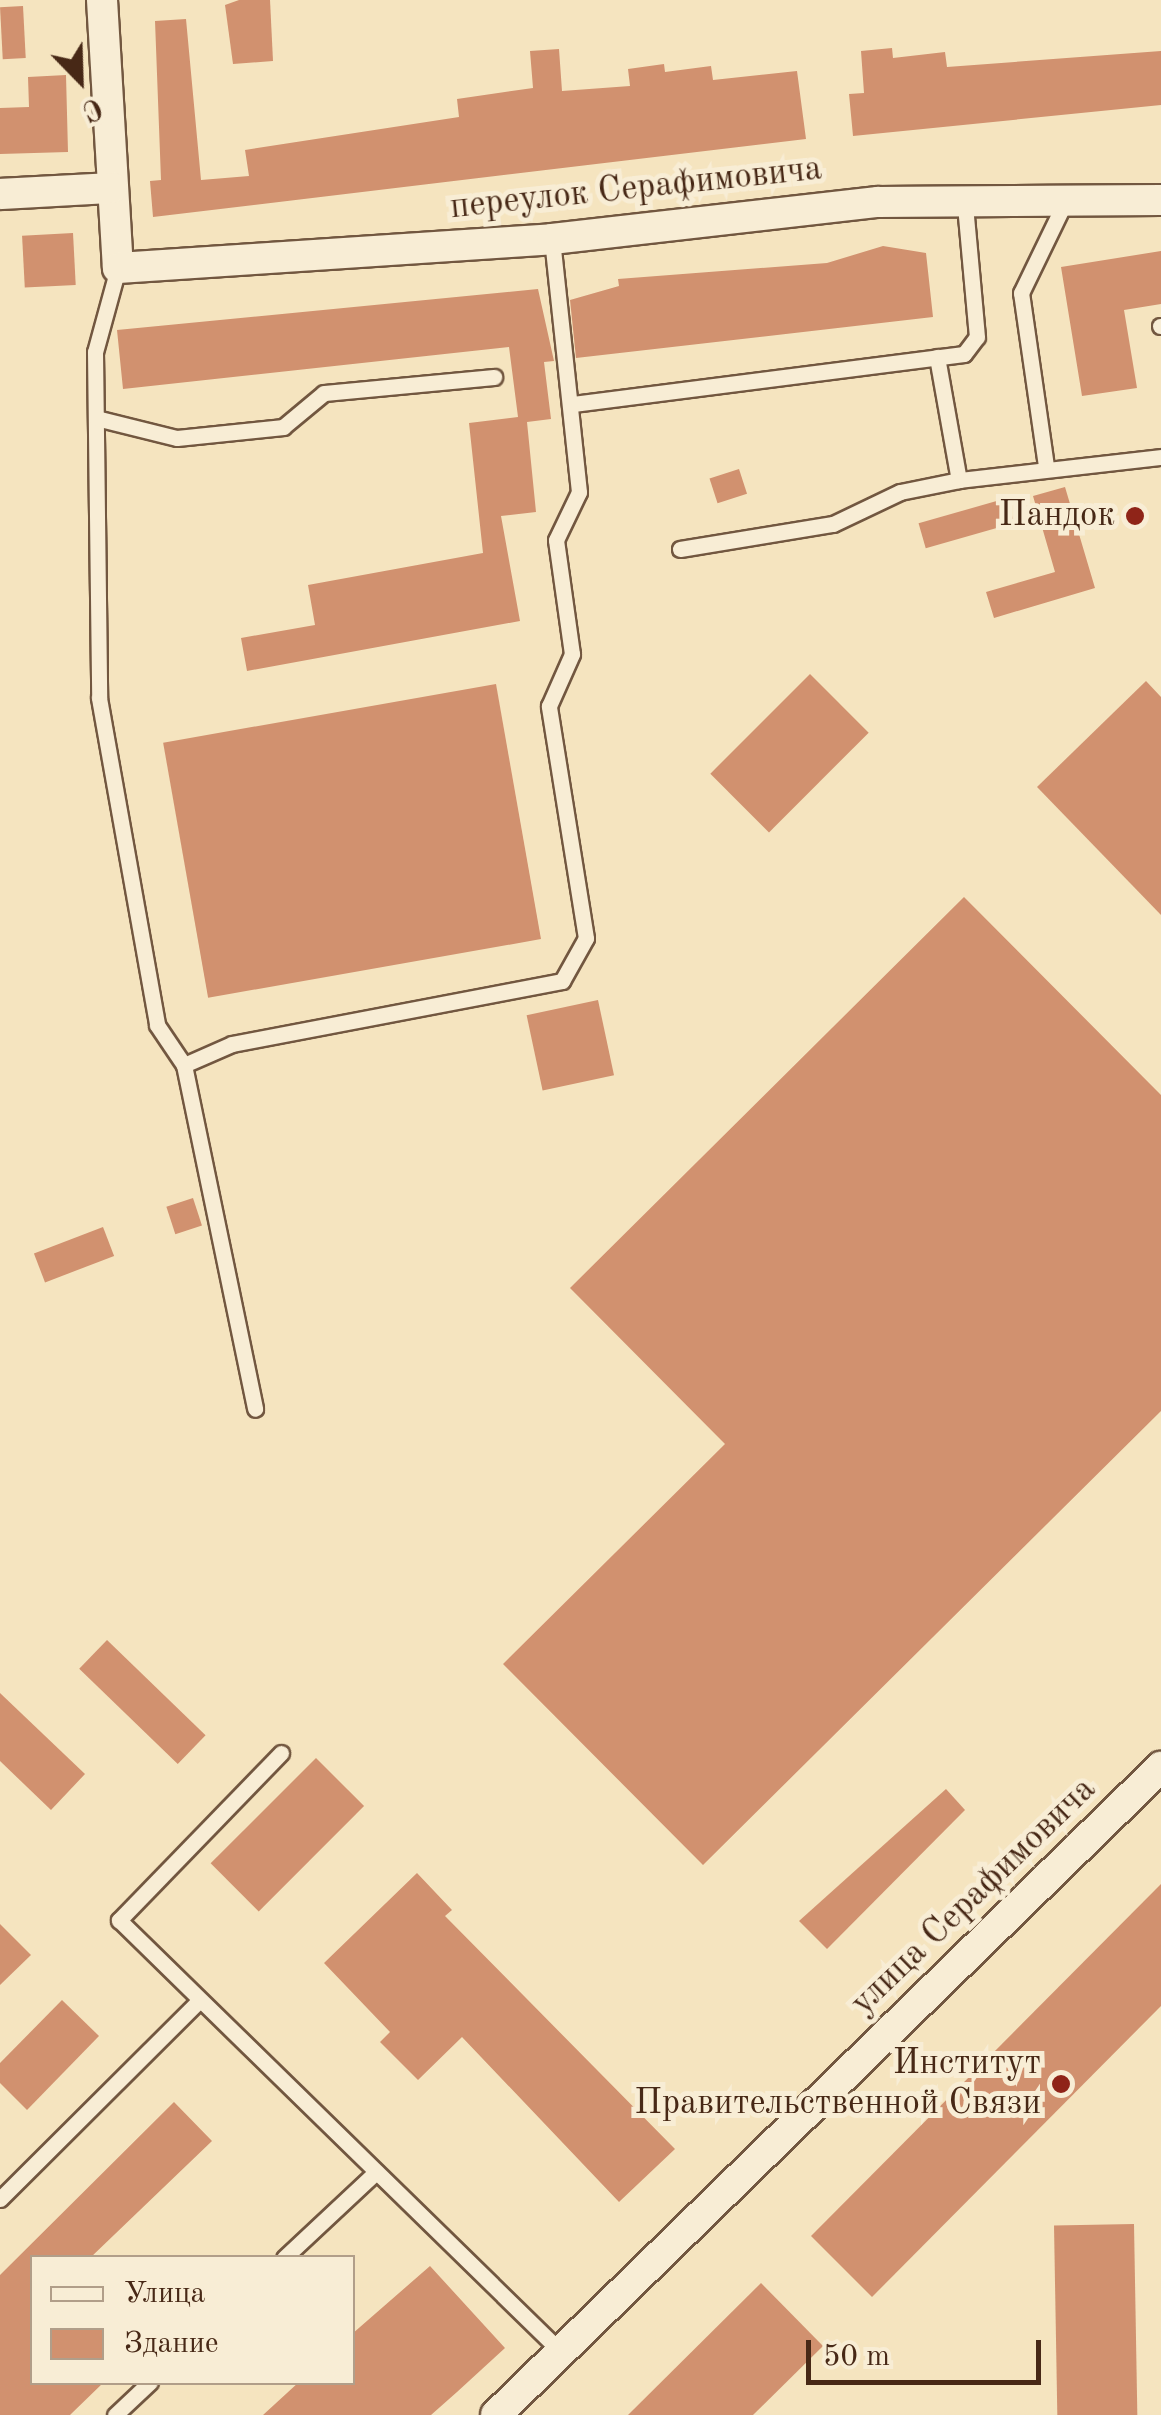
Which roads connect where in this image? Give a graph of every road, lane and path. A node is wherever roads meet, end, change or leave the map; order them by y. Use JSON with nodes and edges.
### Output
{"nodes":[{"id":1,"x":102,"y":0,"type":"edge"},
{"id":2,"x":112,"y":188,"type":"junction"},
{"id":3,"x":0,"y":194,"type":"edge"},
{"id":4,"x":1161,"y":200,"type":"edge"},
{"id":5,"x":965,"y":204,"type":"junction"},
{"id":6,"x":1063,"y":206,"type":"junction"},
{"id":7,"x":552,"y":238,"type":"junction"},
{"id":8,"x":118,"y":268,"type":"junction"},
{"id":9,"x":937,"y":357,"type":"junction"},
{"id":10,"x":494,"y":377,"type":"dead end"},
{"id":11,"x":573,"y":404,"type":"junction"},
{"id":12,"x":96,"y":418,"type":"junction"},
{"id":13,"x":1161,"y":457,"type":"edge"},
{"id":14,"x":1046,"y":466,"type":"junction"},
{"id":15,"x":959,"y":480,"type":"junction"},
{"id":16,"x":680,"y":549,"type":"dead end"},
{"id":17,"x":184,"y":1064,"type":"junction"},
{"id":18,"x":256,"y":1409,"type":"dead end"},
{"id":19,"x":281,"y":1754,"type":"dead end"},
{"id":20,"x":1161,"y":1767,"type":"edge"},
{"id":21,"x":200,"y":2000,"type":"junction"},
{"id":22,"x":376,"y":2172,"type":"junction"},
{"id":23,"x":0,"y":2198,"type":"edge"},
{"id":24,"x":287,"y":2255,"type":"edge"},
{"id":25,"x":561,"y":2352,"type":"junction"},
{"id":26,"x":147,"y":2385,"type":"edge"},
{"id":27,"x":115,"y":2415,"type":"edge"},
{"id":28,"x":496,"y":2415,"type":"edge"}],
"edges":[{"from":1,"to":2,"type":"street"},
{"from":2,"to":3,"type":"street"},
{"from":2,"to":8,"type":"street"},
{"from":4,"to":6,"type":"street","name":"переулок Серафимовича"},
{"from":5,"to":6,"type":"street","name":"переулок Серафимовича"},
{"from":5,"to":7,"type":"street","name":"переулок Серафимовича"},
{"from":5,"to":9,"type":"lane"},
{"from":6,"to":14,"type":"lane"},
{"from":7,"to":8,"type":"street","name":"переулок Серафимовича"},
{"from":7,"to":11,"type":"lane"},
{"from":8,"to":12,"type":"lane"},
{"from":9,"to":11,"type":"lane"},
{"from":9,"to":15,"type":"lane"},
{"from":10,"to":12,"type":"lane"},
{"from":11,"to":17,"type":"lane"},
{"from":12,"to":17,"type":"lane"},
{"from":13,"to":14,"type":"lane"},
{"from":14,"to":15,"type":"lane"},
{"from":15,"to":16,"type":"lane"},
{"from":17,"to":18,"type":"lane"},
{"from":19,"to":21,"type":"lane"},
{"from":20,"to":25,"type":"street","name":"улица Серафимовича"},
{"from":21,"to":22,"type":"lane"},
{"from":21,"to":23,"type":"lane"},
{"from":22,"to":24,"type":"lane"},
{"from":22,"to":25,"type":"lane"},
{"from":25,"to":28,"type":"street","name":"улица Серафимовича"},
{"from":26,"to":27,"type":"lane"}]}
